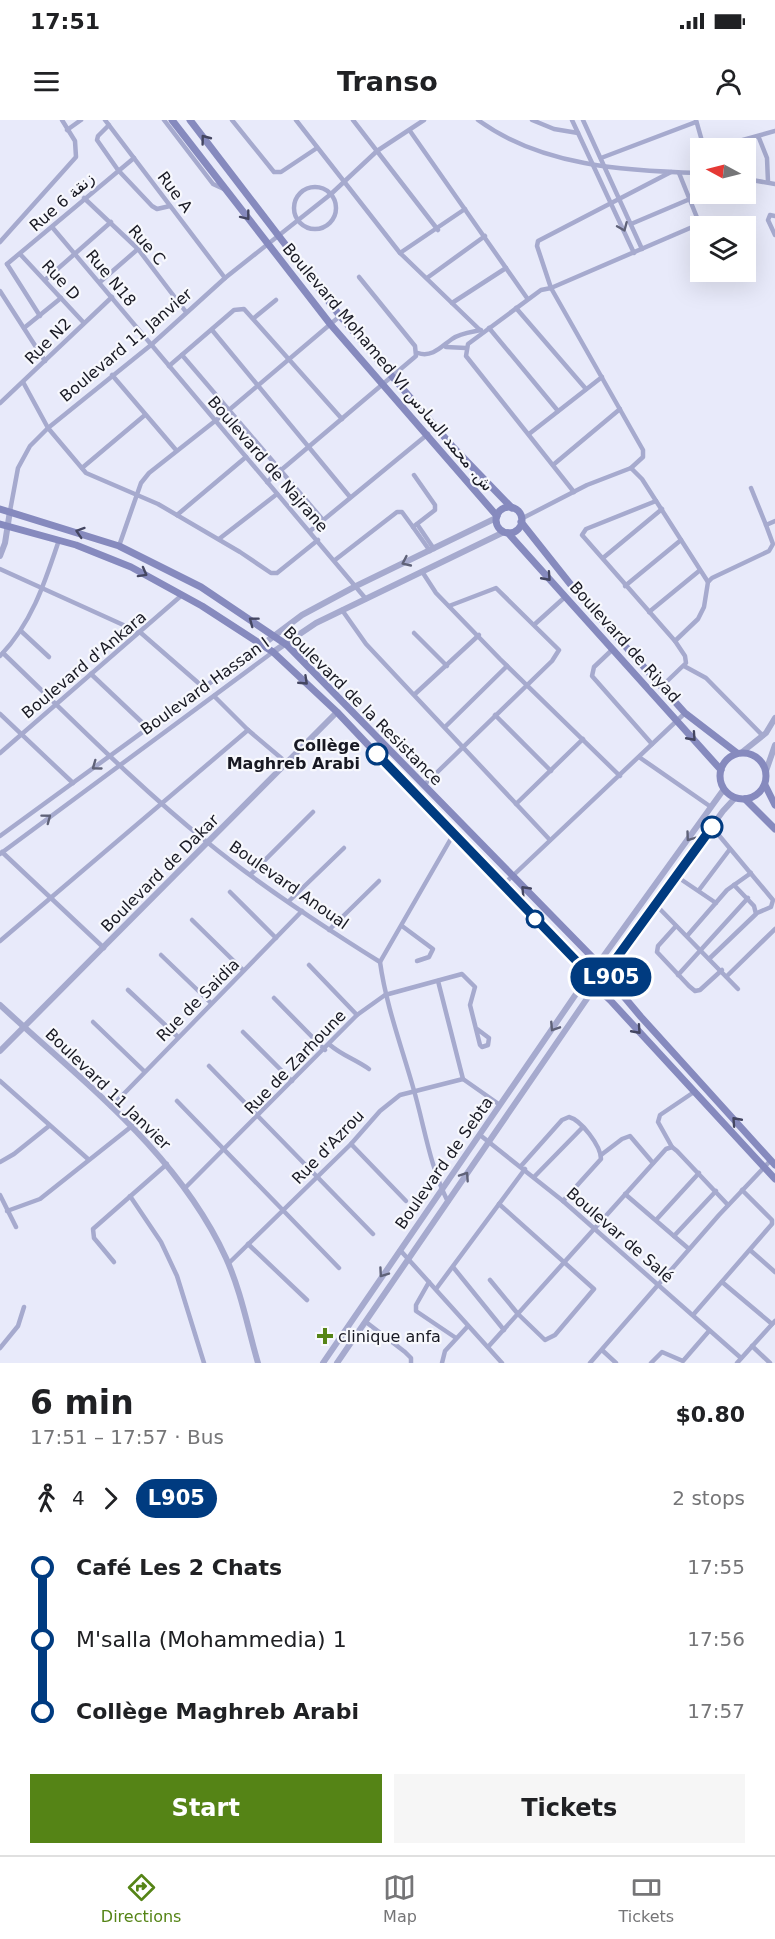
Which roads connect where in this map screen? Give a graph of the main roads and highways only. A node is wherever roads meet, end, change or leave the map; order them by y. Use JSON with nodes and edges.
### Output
{"nodes":[{"id":1,"x":190,"y":120,"type":"edge"},
{"id":2,"x":173,"y":125,"type":"edge"},
{"id":3,"x":512,"y":508,"type":"junction"},
{"id":4,"x":0,"y":509,"type":"edge"},
{"id":5,"x":496,"y":517,"type":"junction"},
{"id":6,"x":521,"y":520,"type":"junction"},
{"id":7,"x":0,"y":524,"type":"edge"},
{"id":8,"x":506,"y":532,"type":"junction"},
{"id":9,"x":739,"y":753,"type":"junction"},
{"id":10,"x":721,"y":771,"type":"junction"},
{"id":11,"x":765,"y":785,"type":"junction"},
{"id":12,"x":745,"y":799,"type":"junction"},
{"id":13,"x":775,"y":805,"type":"edge"},
{"id":14,"x":775,"y":829,"type":"edge"},
{"id":15,"x":598,"y":961,"type":"junction"},
{"id":16,"x":611,"y":971,"type":"junction"},
{"id":17,"x":587,"y":975,"type":"junction"},
{"id":18,"x":596,"y":987,"type":"junction"},
{"id":19,"x":773,"y":1162,"type":"edge"},
{"id":20,"x":775,"y":1179,"type":"edge"}],
"edges":[{"from":3,"to":1,"type":"main road","name":"Boulevard Mohamed VI ش. محمد السادس","one_way":true},
{"from":2,"to":5,"type":"main road","name":"Boulevard Mohamed VI ش. محمد السادس","one_way":true},
{"from":3,"to":5,"type":"main road"},
{"from":3,"to":6,"type":"main road"},
{"from":15,"to":4,"type":"main road","name":"Boulevard de la Resistance","one_way":true},
{"from":5,"to":8,"type":"main road"},
{"from":6,"to":8,"type":"main road"},
{"from":6,"to":9,"type":"main road","name":"Boulevard de Riyad"},
{"from":7,"to":17,"type":"main road","name":"Boulevard de la Resistance","one_way":true},
{"from":8,"to":10,"type":"main road","name":"Boulevard de Riyad","one_way":true},
{"from":9,"to":10,"type":"main road"},
{"from":9,"to":11,"type":"main road"},
{"from":10,"to":12,"type":"main road"},
{"from":11,"to":12,"type":"main road"},
{"from":11,"to":13,"type":"main road"},
{"from":12,"to":14,"type":"main road"},
{"from":15,"to":16,"type":"main road","name":"Boulevard de la Resistance"},
{"from":15,"to":17,"type":"main road"},
{"from":16,"to":18,"type":"main road"},
{"from":19,"to":16,"type":"main road","one_way":true},
{"from":17,"to":18,"type":"main road","name":"Boulevard de la Resistance"},
{"from":18,"to":20,"type":"main road","one_way":true}]}
